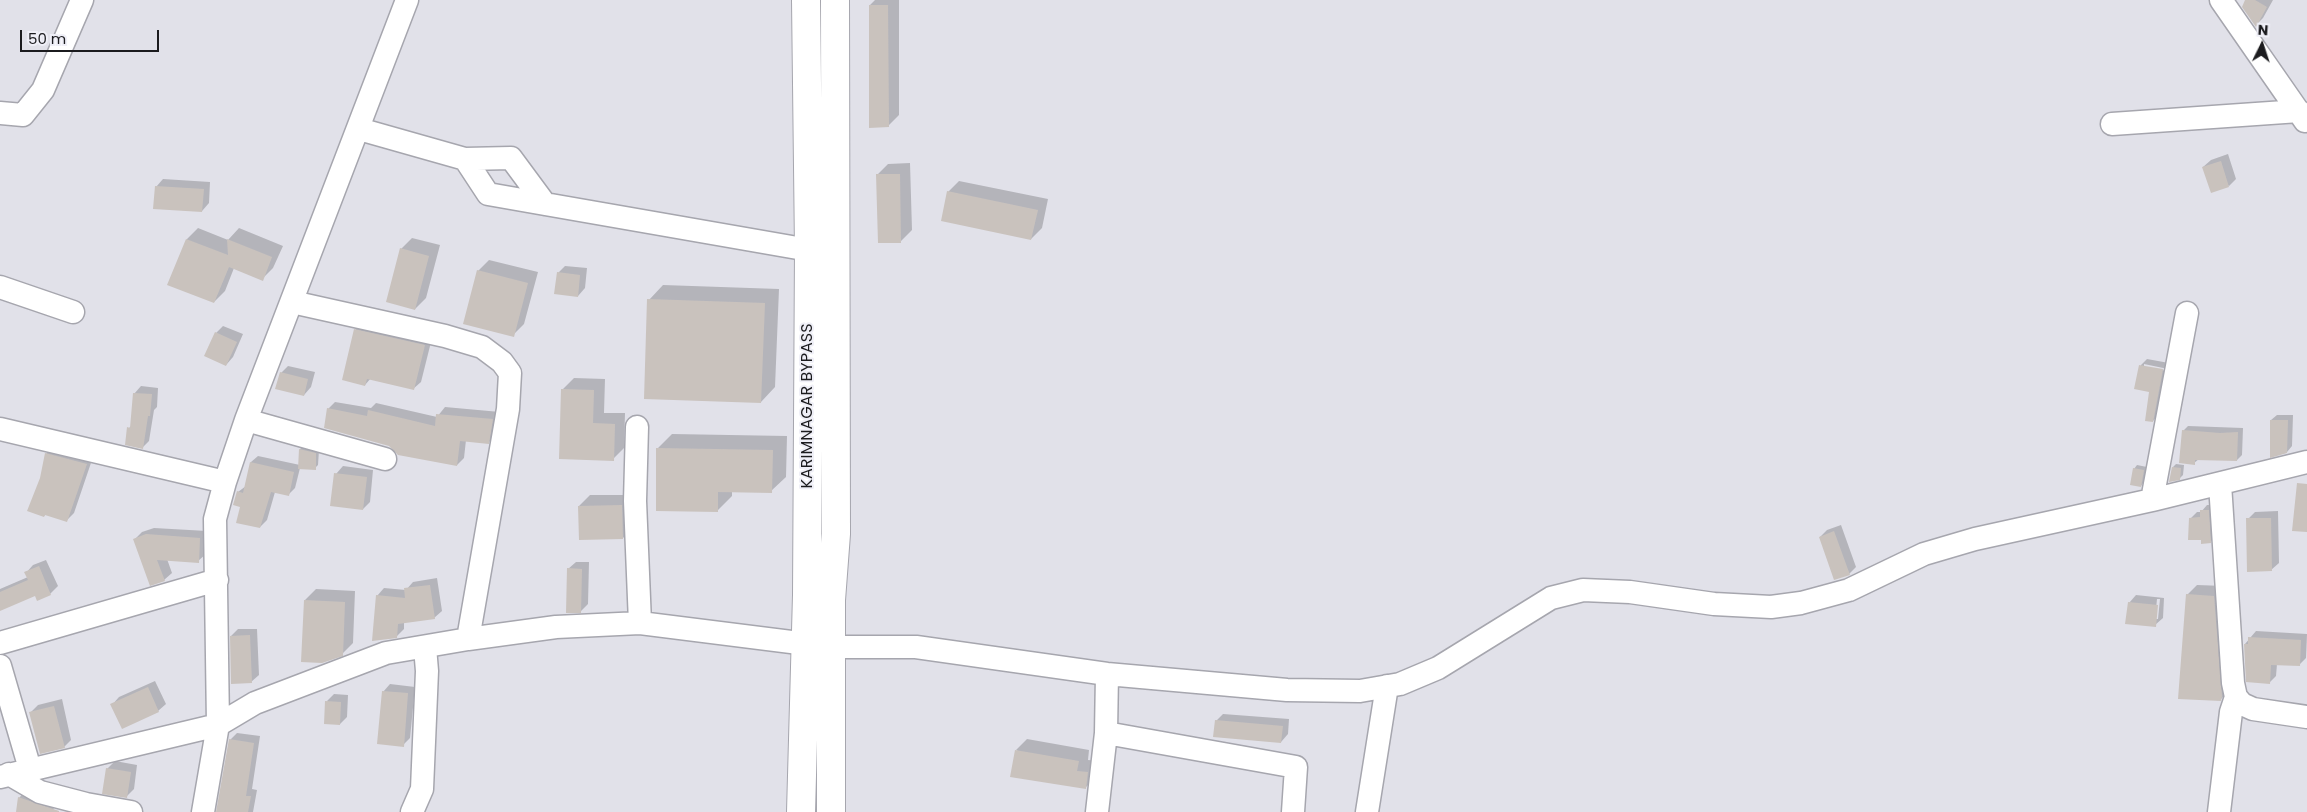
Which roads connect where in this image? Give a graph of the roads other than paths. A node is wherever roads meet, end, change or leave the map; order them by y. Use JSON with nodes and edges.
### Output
{"nodes":[{"id":1,"x":82,"y":0,"type":"edge"},
{"id":2,"x":407,"y":0,"type":"edge"},
{"id":3,"x":806,"y":0,"type":"edge"},
{"id":4,"x":835,"y":0,"type":"edge"},
{"id":5,"x":2221,"y":0,"type":"edge"},
{"id":6,"x":2303,"y":117,"type":"edge"},
{"id":7,"x":1,"y":119,"type":"edge"},
{"id":8,"x":2112,"y":124,"type":"dead end"},
{"id":9,"x":359,"y":129,"type":"junction"},
{"id":10,"x":465,"y":159,"type":"junction"},
{"id":11,"x":554,"y":205,"type":"junction"},
{"id":12,"x":809,"y":250,"type":"junction"},
{"id":13,"x":0,"y":287,"type":"edge"},
{"id":14,"x":292,"y":302,"type":"junction"},
{"id":15,"x":73,"y":312,"type":"dead end"},
{"id":16,"x":2187,"y":313,"type":"dead end"},
{"id":17,"x":246,"y":420,"type":"junction"},
{"id":18,"x":637,"y":427,"type":"dead end"},
{"id":19,"x":0,"y":429,"type":"edge"},
{"id":20,"x":385,"y":458,"type":"dead end"},
{"id":21,"x":2307,"y":462,"type":"edge"},
{"id":22,"x":225,"y":482,"type":"junction"},
{"id":23,"x":2220,"y":484,"type":"junction"},
{"id":24,"x":2152,"y":500,"type":"junction"},
{"id":25,"x":217,"y":580,"type":"junction"},
{"id":26,"x":640,"y":623,"type":"junction"},
{"id":27,"x":468,"y":639,"type":"junction"},
{"id":28,"x":0,"y":643,"type":"edge"},
{"id":29,"x":804,"y":644,"type":"junction"},
{"id":30,"x":425,"y":646,"type":"junction"},
{"id":31,"x":831,"y":647,"type":"junction"},
{"id":32,"x":0,"y":666,"type":"edge"},
{"id":33,"x":1107,"y":674,"type":"junction"},
{"id":34,"x":1387,"y":686,"type":"junction"},
{"id":35,"x":2236,"y":697,"type":"junction"},
{"id":36,"x":2307,"y":717,"type":"edge"},
{"id":37,"x":218,"y":725,"type":"junction"},
{"id":38,"x":1106,"y":733,"type":"junction"},
{"id":39,"x":13,"y":774,"type":"edge"},
{"id":40,"x":131,"y":812,"type":"edge"},
{"id":41,"x":203,"y":812,"type":"edge"},
{"id":42,"x":412,"y":812,"type":"edge"},
{"id":43,"x":802,"y":812,"type":"edge"},
{"id":44,"x":831,"y":812,"type":"edge"},
{"id":45,"x":1097,"y":812,"type":"edge"},
{"id":46,"x":1293,"y":812,"type":"edge"},
{"id":47,"x":1367,"y":812,"type":"edge"},
{"id":48,"x":2219,"y":812,"type":"edge"}],
"edges":[{"from":1,"to":7,"type":"street"},
{"from":2,"to":9,"type":"street"},
{"from":3,"to":12,"type":"highway","name":"KARIMNAGAR BYPASS"},
{"from":4,"to":31,"type":"highway"},
{"from":5,"to":6,"type":"street"},
{"from":6,"to":8,"type":"street"},
{"from":9,"to":10,"type":"street"},
{"from":9,"to":14,"type":"street"},
{"from":10,"to":11,"type":"street"},
{"from":10,"to":11,"type":"street"},
{"from":11,"to":12,"type":"street"},
{"from":12,"to":29,"type":"highway","name":"KARIMNAGAR BYPASS"},
{"from":13,"to":15,"type":"street"},
{"from":14,"to":17,"type":"street"},
{"from":14,"to":27,"type":"street"},
{"from":16,"to":24,"type":"street"},
{"from":17,"to":20,"type":"street"},
{"from":17,"to":22,"type":"street"},
{"from":18,"to":26,"type":"street"},
{"from":19,"to":22,"type":"street"},
{"from":21,"to":23,"type":"street"},
{"from":22,"to":25,"type":"street"},
{"from":23,"to":24,"type":"street"},
{"from":23,"to":35,"type":"street"},
{"from":24,"to":34,"type":"street"},
{"from":25,"to":28,"type":"street"},
{"from":25,"to":37,"type":"street"},
{"from":26,"to":27,"type":"street"},
{"from":26,"to":29,"type":"street"},
{"from":27,"to":30,"type":"street"},
{"from":29,"to":31,"type":"street"},
{"from":29,"to":43,"type":"highway","name":"KARIMNAGAR BYPASS"},
{"from":30,"to":37,"type":"street"},
{"from":30,"to":42,"type":"street"},
{"from":31,"to":33,"type":"street"},
{"from":31,"to":44,"type":"highway"},
{"from":32,"to":39,"type":"street"},
{"from":33,"to":34,"type":"street"},
{"from":33,"to":38,"type":"street"},
{"from":34,"to":47,"type":"street"},
{"from":35,"to":36,"type":"street"},
{"from":35,"to":48,"type":"street"},
{"from":37,"to":39,"type":"street"},
{"from":37,"to":41,"type":"street"},
{"from":38,"to":45,"type":"street"},
{"from":38,"to":46,"type":"street"},
{"from":39,"to":40,"type":"street"}]}
